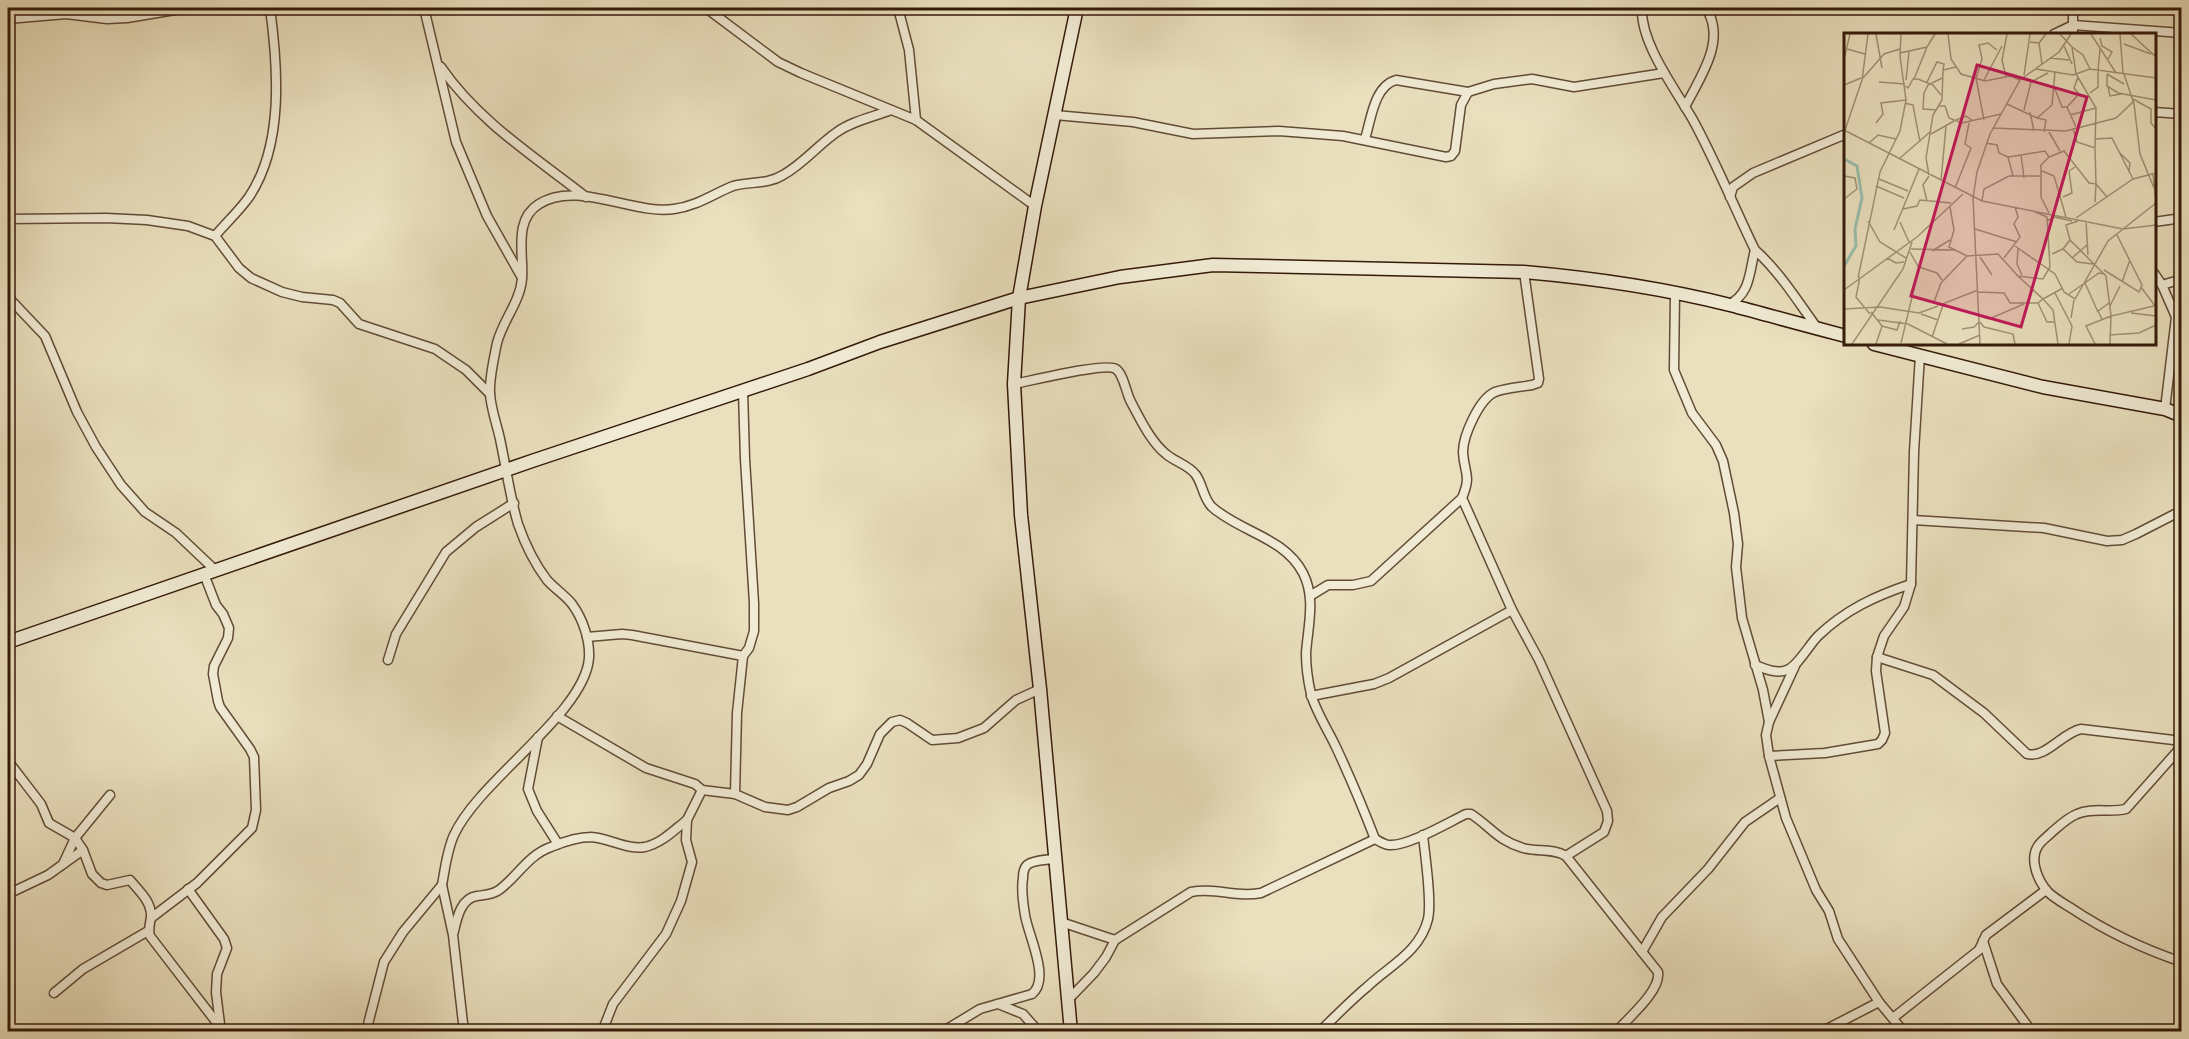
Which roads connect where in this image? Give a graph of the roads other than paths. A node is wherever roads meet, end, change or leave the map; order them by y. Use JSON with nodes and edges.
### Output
{"nodes":[{"id":1,"x":187,"y":8,"type":"edge"},
{"id":2,"x":270,"y":8,"type":"edge"},
{"id":3,"x":424,"y":8,"type":"edge"},
{"id":4,"x":706,"y":8,"type":"edge"},
{"id":5,"x":898,"y":8,"type":"edge"},
{"id":6,"x":1077,"y":8,"type":"edge"},
{"id":7,"x":1642,"y":8,"type":"edge"},
{"id":8,"x":1706,"y":8,"type":"edge"},
{"id":9,"x":2073,"y":8,"type":"edge"},
{"id":10,"x":8,"y":19,"type":"edge"},
{"id":11,"x":2073,"y":30,"type":"edge"},
{"id":12,"x":2128,"y":31,"type":"edge"},
{"id":13,"x":2181,"y":33,"type":"edge"},
{"id":14,"x":437,"y":62,"type":"junction"},
{"id":15,"x":1664,"y":73,"type":"junction"},
{"id":16,"x":1468,"y":92,"type":"junction"},
{"id":17,"x":1685,"y":107,"type":"junction"},
{"id":18,"x":891,"y":110,"type":"junction"},
{"id":19,"x":2156,"y":112,"type":"edge"},
{"id":20,"x":2181,"y":114,"type":"edge"},
{"id":21,"x":1055,"y":115,"type":"junction"},
{"id":22,"x":916,"y":120,"type":"junction"},
{"id":23,"x":1844,"y":134,"type":"edge"},
{"id":24,"x":1365,"y":139,"type":"junction"},
{"id":25,"x":1730,"y":196,"type":"junction"},
{"id":26,"x":586,"y":197,"type":"junction"},
{"id":27,"x":1035,"y":206,"type":"junction"},
{"id":28,"x":2181,"y":218,"type":"edge"},
{"id":29,"x":8,"y":219,"type":"edge"},
{"id":30,"x":2156,"y":222,"type":"edge"},
{"id":31,"x":215,"y":236,"type":"junction"},
{"id":32,"x":1755,"y":250,"type":"junction"},
{"id":33,"x":1524,"y":272,"type":"junction"},
{"id":34,"x":2156,"y":276,"type":"edge"},
{"id":35,"x":522,"y":277,"type":"junction"},
{"id":36,"x":2181,"y":279,"type":"edge"},
{"id":37,"x":2162,"y":285,"type":"junction"},
{"id":38,"x":1675,"y":293,"type":"junction"},
{"id":39,"x":8,"y":297,"type":"edge"},
{"id":40,"x":1019,"y":298,"type":"junction"},
{"id":41,"x":11,"y":304,"type":"edge"},
{"id":42,"x":1728,"y":304,"type":"junction"},
{"id":43,"x":1818,"y":329,"type":"junction"},
{"id":44,"x":1844,"y":336,"type":"edge"},
{"id":45,"x":1878,"y":345,"type":"edge"},
{"id":46,"x":1920,"y":355,"type":"junction"},
{"id":47,"x":1014,"y":384,"type":"junction"},
{"id":48,"x":743,"y":391,"type":"junction"},
{"id":49,"x":490,"y":394,"type":"junction"},
{"id":50,"x":2165,"y":409,"type":"junction"},
{"id":51,"x":2181,"y":416,"type":"edge"},
{"id":52,"x":507,"y":471,"type":"junction"},
{"id":53,"x":1462,"y":498,"type":"junction"},
{"id":54,"x":514,"y":503,"type":"junction"},
{"id":55,"x":2181,"y":513,"type":"edge"},
{"id":56,"x":1913,"y":520,"type":"junction"},
{"id":57,"x":209,"y":572,"type":"junction"},
{"id":58,"x":1911,"y":584,"type":"junction"},
{"id":59,"x":1310,"y":596,"type":"junction"},
{"id":60,"x":1512,"y":610,"type":"junction"},
{"id":61,"x":587,"y":637,"type":"junction"},
{"id":62,"x":8,"y":642,"type":"edge"},
{"id":63,"x":743,"y":656,"type":"junction"},
{"id":64,"x":1877,"y":657,"type":"junction"},
{"id":65,"x":388,"y":660,"type":"dead end"},
{"id":66,"x":1755,"y":665,"type":"junction"},
{"id":67,"x":1795,"y":666,"type":"junction"},
{"id":68,"x":1040,"y":689,"type":"junction"},
{"id":69,"x":1311,"y":696,"type":"junction"},
{"id":70,"x":557,"y":716,"type":"junction"},
{"id":71,"x":1769,"y":722,"type":"junction"},
{"id":72,"x":538,"y":736,"type":"junction"},
{"id":73,"x":2181,"y":744,"type":"edge"},
{"id":74,"x":1769,"y":756,"type":"junction"},
{"id":75,"x":8,"y":761,"type":"edge"},
{"id":76,"x":702,"y":790,"type":"junction"},
{"id":77,"x":735,"y":794,"type":"junction"},
{"id":78,"x":110,"y":795,"type":"dead end"},
{"id":79,"x":1780,"y":798,"type":"junction"},
{"id":80,"x":687,"y":820,"type":"junction"},
{"id":81,"x":1423,"y":836,"type":"junction"},
{"id":82,"x":75,"y":838,"type":"junction"},
{"id":83,"x":1375,"y":839,"type":"junction"},
{"id":84,"x":558,"y":844,"type":"junction"},
{"id":85,"x":83,"y":850,"type":"junction"},
{"id":86,"x":1566,"y":856,"type":"junction"},
{"id":87,"x":1054,"y":859,"type":"junction"},
{"id":88,"x":63,"y":864,"type":"junction"},
{"id":89,"x":442,"y":885,"type":"junction"},
{"id":90,"x":188,"y":889,"type":"junction"},
{"id":91,"x":2046,"y":890,"type":"junction"},
{"id":92,"x":8,"y":894,"type":"edge"},
{"id":93,"x":151,"y":918,"type":"junction"},
{"id":94,"x":1061,"y":922,"type":"junction"},
{"id":95,"x":148,"y":931,"type":"junction"},
{"id":96,"x":453,"y":935,"type":"junction"},
{"id":97,"x":1115,"y":940,"type":"junction"},
{"id":98,"x":1983,"y":940,"type":"junction"},
{"id":99,"x":1642,"y":952,"type":"junction"},
{"id":100,"x":2181,"y":962,"type":"edge"},
{"id":101,"x":54,"y":993,"type":"dead end"},
{"id":102,"x":1068,"y":1000,"type":"junction"},
{"id":103,"x":1879,"y":1002,"type":"junction"},
{"id":104,"x":997,"y":1004,"type":"junction"},
{"id":105,"x":1893,"y":1018,"type":"junction"},
{"id":106,"x":220,"y":1029,"type":"edge"},
{"id":107,"x":366,"y":1032,"type":"edge"},
{"id":108,"x":464,"y":1032,"type":"edge"},
{"id":109,"x":602,"y":1032,"type":"edge"},
{"id":110,"x":942,"y":1032,"type":"edge"},
{"id":111,"x":1039,"y":1032,"type":"edge"},
{"id":112,"x":1071,"y":1032,"type":"edge"},
{"id":113,"x":1319,"y":1032,"type":"edge"},
{"id":114,"x":1616,"y":1032,"type":"edge"},
{"id":115,"x":1821,"y":1032,"type":"edge"},
{"id":116,"x":1904,"y":1032,"type":"edge"},
{"id":117,"x":2032,"y":1032,"type":"edge"}],
"edges":[{"from":1,"to":10,"type":"street"},
{"from":2,"to":31,"type":"street"},
{"from":3,"to":14,"type":"street"},
{"from":4,"to":18,"type":"street"},
{"from":5,"to":22,"type":"street"},
{"from":6,"to":21,"type":"street"},
{"from":7,"to":15,"type":"street"},
{"from":8,"to":17,"type":"street"},
{"from":9,"to":11,"type":"street"},
{"from":11,"to":12,"type":"street"},
{"from":12,"to":13,"type":"street"},
{"from":14,"to":26,"type":"street"},
{"from":14,"to":35,"type":"street"},
{"from":15,"to":16,"type":"street"},
{"from":15,"to":17,"type":"street"},
{"from":16,"to":24,"type":"street"},
{"from":16,"to":24,"type":"street"},
{"from":17,"to":25,"type":"street"},
{"from":18,"to":22,"type":"street"},
{"from":18,"to":26,"type":"street"},
{"from":19,"to":20,"type":"street"},
{"from":21,"to":24,"type":"street"},
{"from":21,"to":27,"type":"street"},
{"from":22,"to":27,"type":"street"},
{"from":23,"to":25,"type":"street"},
{"from":25,"to":32,"type":"street"},
{"from":26,"to":35,"type":"street"},
{"from":27,"to":40,"type":"street"},
{"from":28,"to":30,"type":"street"},
{"from":29,"to":31,"type":"street"},
{"from":31,"to":49,"type":"street"},
{"from":32,"to":42,"type":"street"},
{"from":32,"to":43,"type":"street"},
{"from":33,"to":38,"type":"street"},
{"from":33,"to":40,"type":"street"},
{"from":33,"to":53,"type":"street"},
{"from":34,"to":37,"type":"street"},
{"from":35,"to":49,"type":"street"},
{"from":36,"to":37,"type":"street"},
{"from":37,"to":50,"type":"street"},
{"from":38,"to":42,"type":"street"},
{"from":38,"to":66,"type":"street"},
{"from":39,"to":41,"type":"street"},
{"from":40,"to":47,"type":"street"},
{"from":40,"to":48,"type":"street"},
{"from":41,"to":57,"type":"street"},
{"from":42,"to":43,"type":"street"},
{"from":43,"to":44,"type":"street"},
{"from":45,"to":46,"type":"street"},
{"from":46,"to":50,"type":"street"},
{"from":46,"to":56,"type":"street"},
{"from":47,"to":59,"type":"street"},
{"from":47,"to":68,"type":"street"},
{"from":48,"to":52,"type":"street"},
{"from":48,"to":63,"type":"street"},
{"from":49,"to":52,"type":"street"},
{"from":50,"to":51,"type":"street"},
{"from":52,"to":54,"type":"street"},
{"from":52,"to":57,"type":"street"},
{"from":53,"to":59,"type":"street"},
{"from":53,"to":60,"type":"street"},
{"from":54,"to":61,"type":"street"},
{"from":54,"to":65,"type":"street"},
{"from":55,"to":56,"type":"street"},
{"from":56,"to":58,"type":"street"},
{"from":57,"to":62,"type":"street"},
{"from":57,"to":90,"type":"street"},
{"from":58,"to":64,"type":"street"},
{"from":58,"to":67,"type":"street"},
{"from":59,"to":69,"type":"street"},
{"from":60,"to":69,"type":"street"},
{"from":60,"to":86,"type":"street"},
{"from":61,"to":63,"type":"street"},
{"from":61,"to":70,"type":"street"},
{"from":63,"to":77,"type":"street"},
{"from":64,"to":73,"type":"street"},
{"from":64,"to":74,"type":"street"},
{"from":66,"to":67,"type":"street"},
{"from":66,"to":71,"type":"street"},
{"from":67,"to":71,"type":"street"},
{"from":68,"to":77,"type":"street"},
{"from":68,"to":87,"type":"street"},
{"from":69,"to":83,"type":"street"},
{"from":70,"to":72,"type":"street"},
{"from":70,"to":76,"type":"street"},
{"from":71,"to":74,"type":"street"},
{"from":72,"to":84,"type":"street"},
{"from":72,"to":89,"type":"street"},
{"from":73,"to":91,"type":"street"},
{"from":74,"to":79,"type":"street"},
{"from":75,"to":82,"type":"street"},
{"from":76,"to":77,"type":"street"},
{"from":76,"to":80,"type":"street"},
{"from":78,"to":82,"type":"street"},
{"from":79,"to":99,"type":"street"},
{"from":79,"to":103,"type":"street"},
{"from":80,"to":84,"type":"street"},
{"from":80,"to":109,"type":"street"},
{"from":81,"to":83,"type":"street"},
{"from":81,"to":86,"type":"street"},
{"from":81,"to":113,"type":"street"},
{"from":82,"to":85,"type":"street"},
{"from":82,"to":88,"type":"street"},
{"from":83,"to":97,"type":"street"},
{"from":84,"to":96,"type":"street"},
{"from":85,"to":88,"type":"street"},
{"from":85,"to":93,"type":"street"},
{"from":86,"to":99,"type":"street"},
{"from":87,"to":94,"type":"street"},
{"from":87,"to":104,"type":"street"},
{"from":88,"to":92,"type":"street"},
{"from":89,"to":96,"type":"street"},
{"from":89,"to":107,"type":"street"},
{"from":90,"to":93,"type":"street"},
{"from":90,"to":106,"type":"street"},
{"from":91,"to":98,"type":"street"},
{"from":91,"to":100,"type":"street"},
{"from":93,"to":95,"type":"street"},
{"from":94,"to":97,"type":"street"},
{"from":94,"to":102,"type":"street"},
{"from":95,"to":101,"type":"street"},
{"from":95,"to":106,"type":"street"},
{"from":96,"to":108,"type":"street"},
{"from":97,"to":102,"type":"street"},
{"from":98,"to":105,"type":"street"},
{"from":98,"to":117,"type":"street"},
{"from":99,"to":114,"type":"street"},
{"from":102,"to":112,"type":"street"},
{"from":103,"to":105,"type":"street"},
{"from":103,"to":115,"type":"street"},
{"from":104,"to":110,"type":"street"},
{"from":104,"to":111,"type":"street"},
{"from":105,"to":116,"type":"street"}]}
